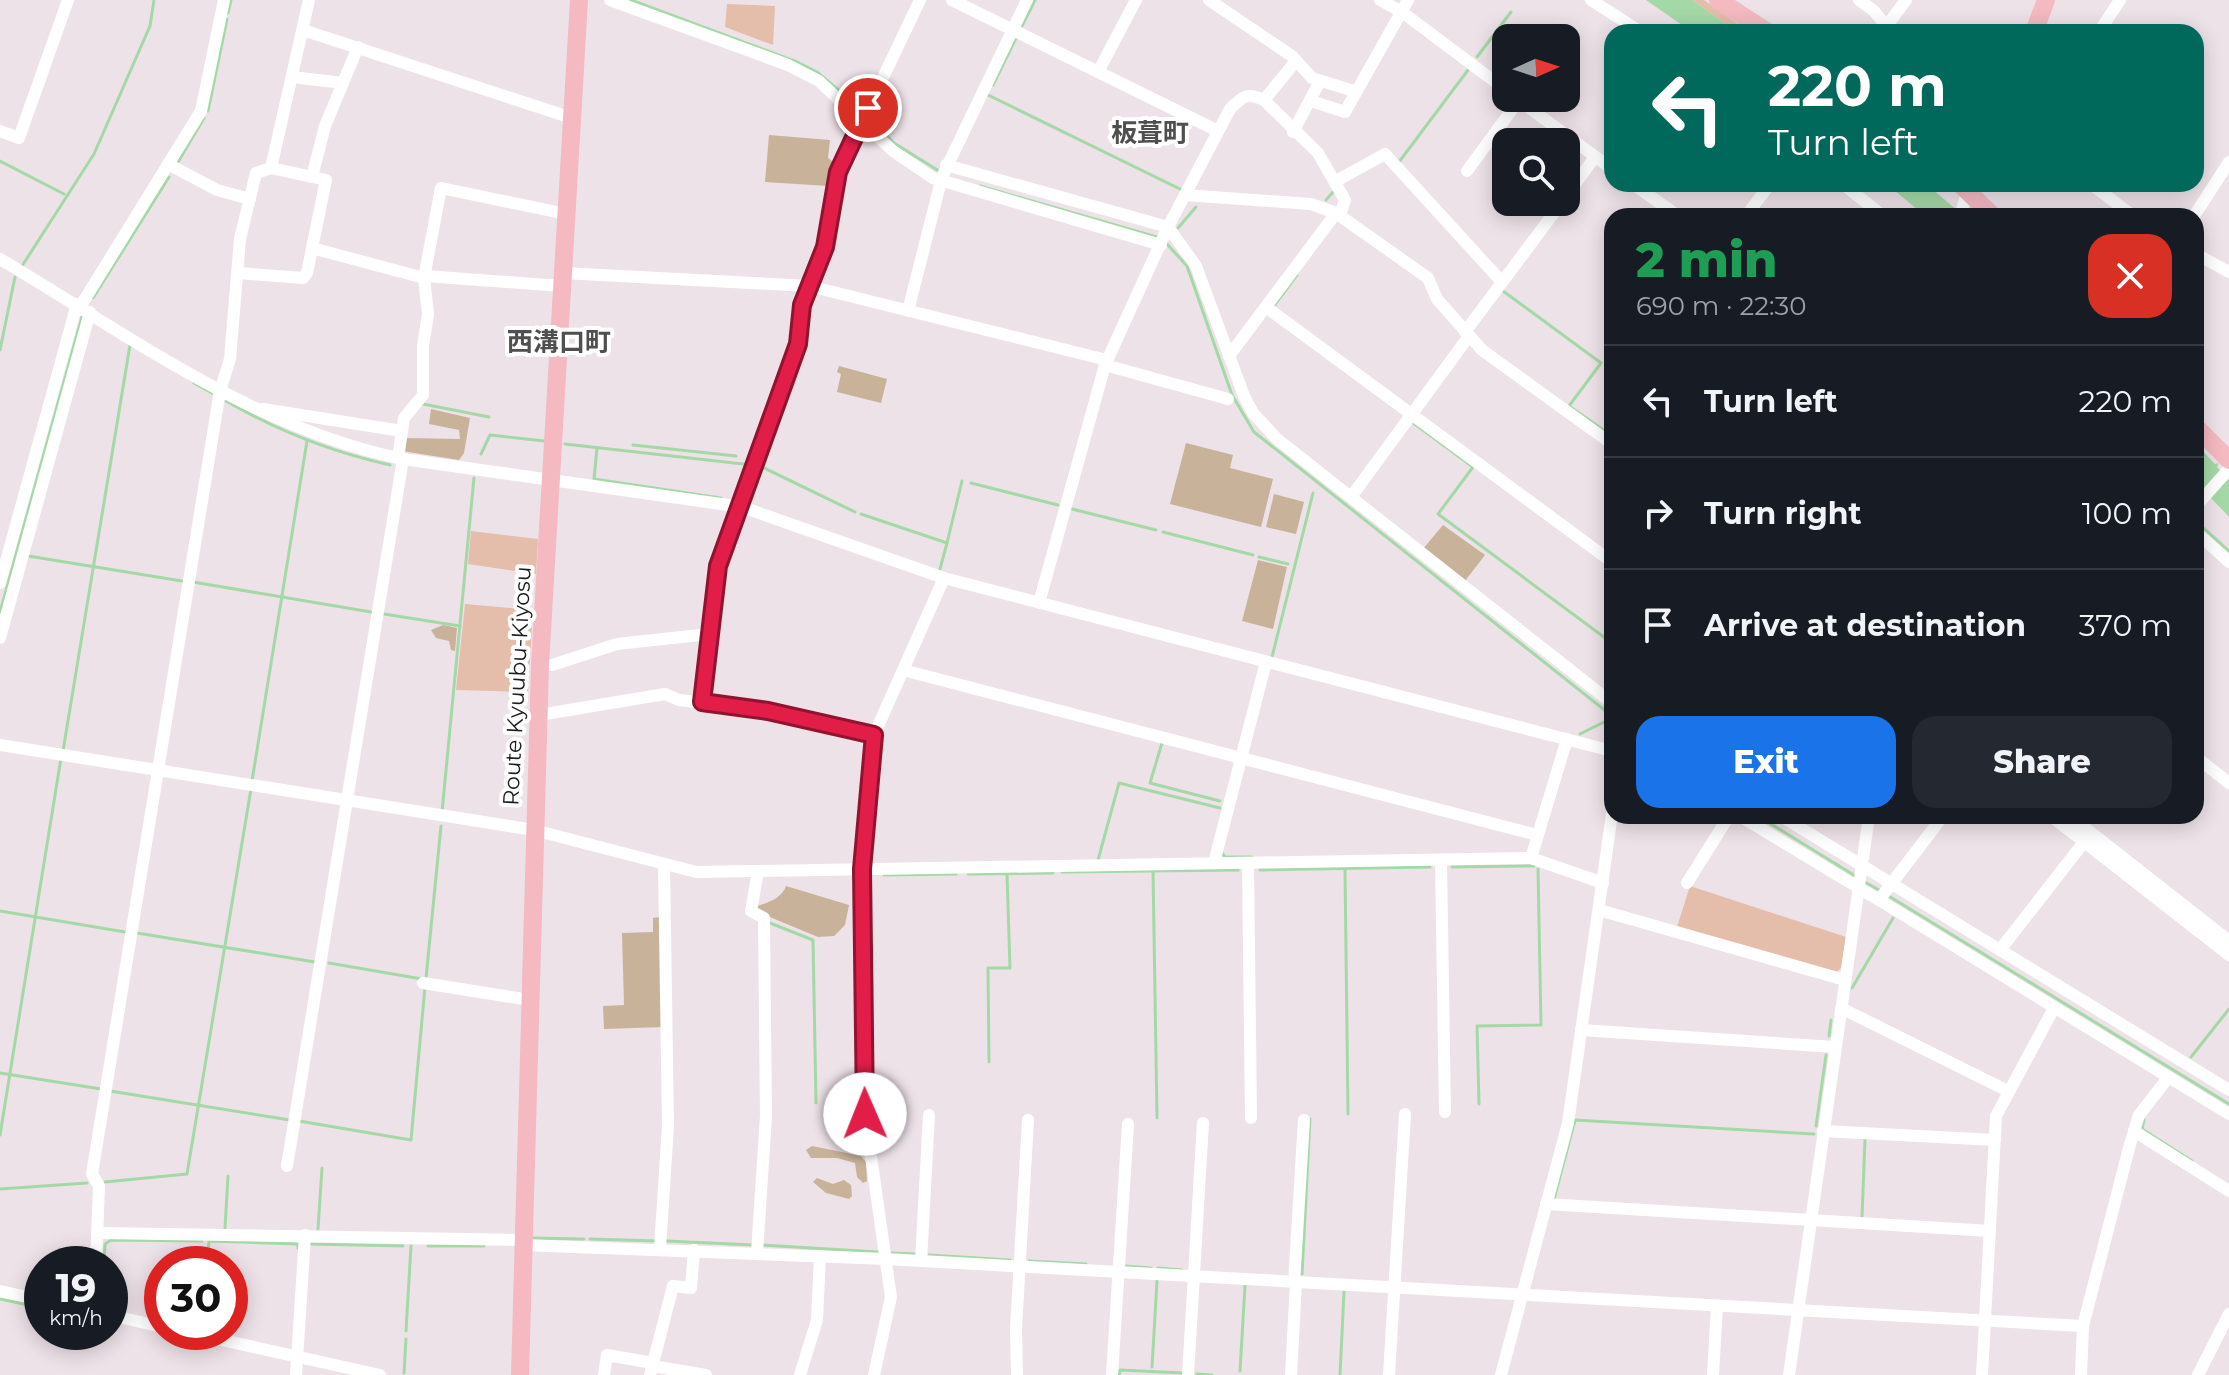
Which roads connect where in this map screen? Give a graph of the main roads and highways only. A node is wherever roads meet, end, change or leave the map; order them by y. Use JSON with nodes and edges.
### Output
{"nodes":[{"id":1,"x":579,"y":0,"type":"edge"},
{"id":2,"x":1718,"y":0,"type":"edge"},
{"id":3,"x":2046,"y":0,"type":"edge"},
{"id":4,"x":1756,"y":24,"type":"edge"},
{"id":5,"x":2037,"y":24,"type":"edge"},
{"id":6,"x":1971,"y":192,"type":"edge"},
{"id":7,"x":1986,"y":208,"type":"edge"},
{"id":8,"x":2204,"y":436,"type":"edge"},
{"id":9,"x":2229,"y":466,"type":"edge"},
{"id":10,"x":520,"y":1375,"type":"edge"}],
"edges":[{"from":1,"to":10,"type":"main road","name":"Route Kyuubu-Kiyosu"},
{"from":2,"to":4,"type":"main road"},
{"from":3,"to":5,"type":"main road"},
{"from":6,"to":7,"type":"main road"},
{"from":8,"to":9,"type":"main road"}]}
